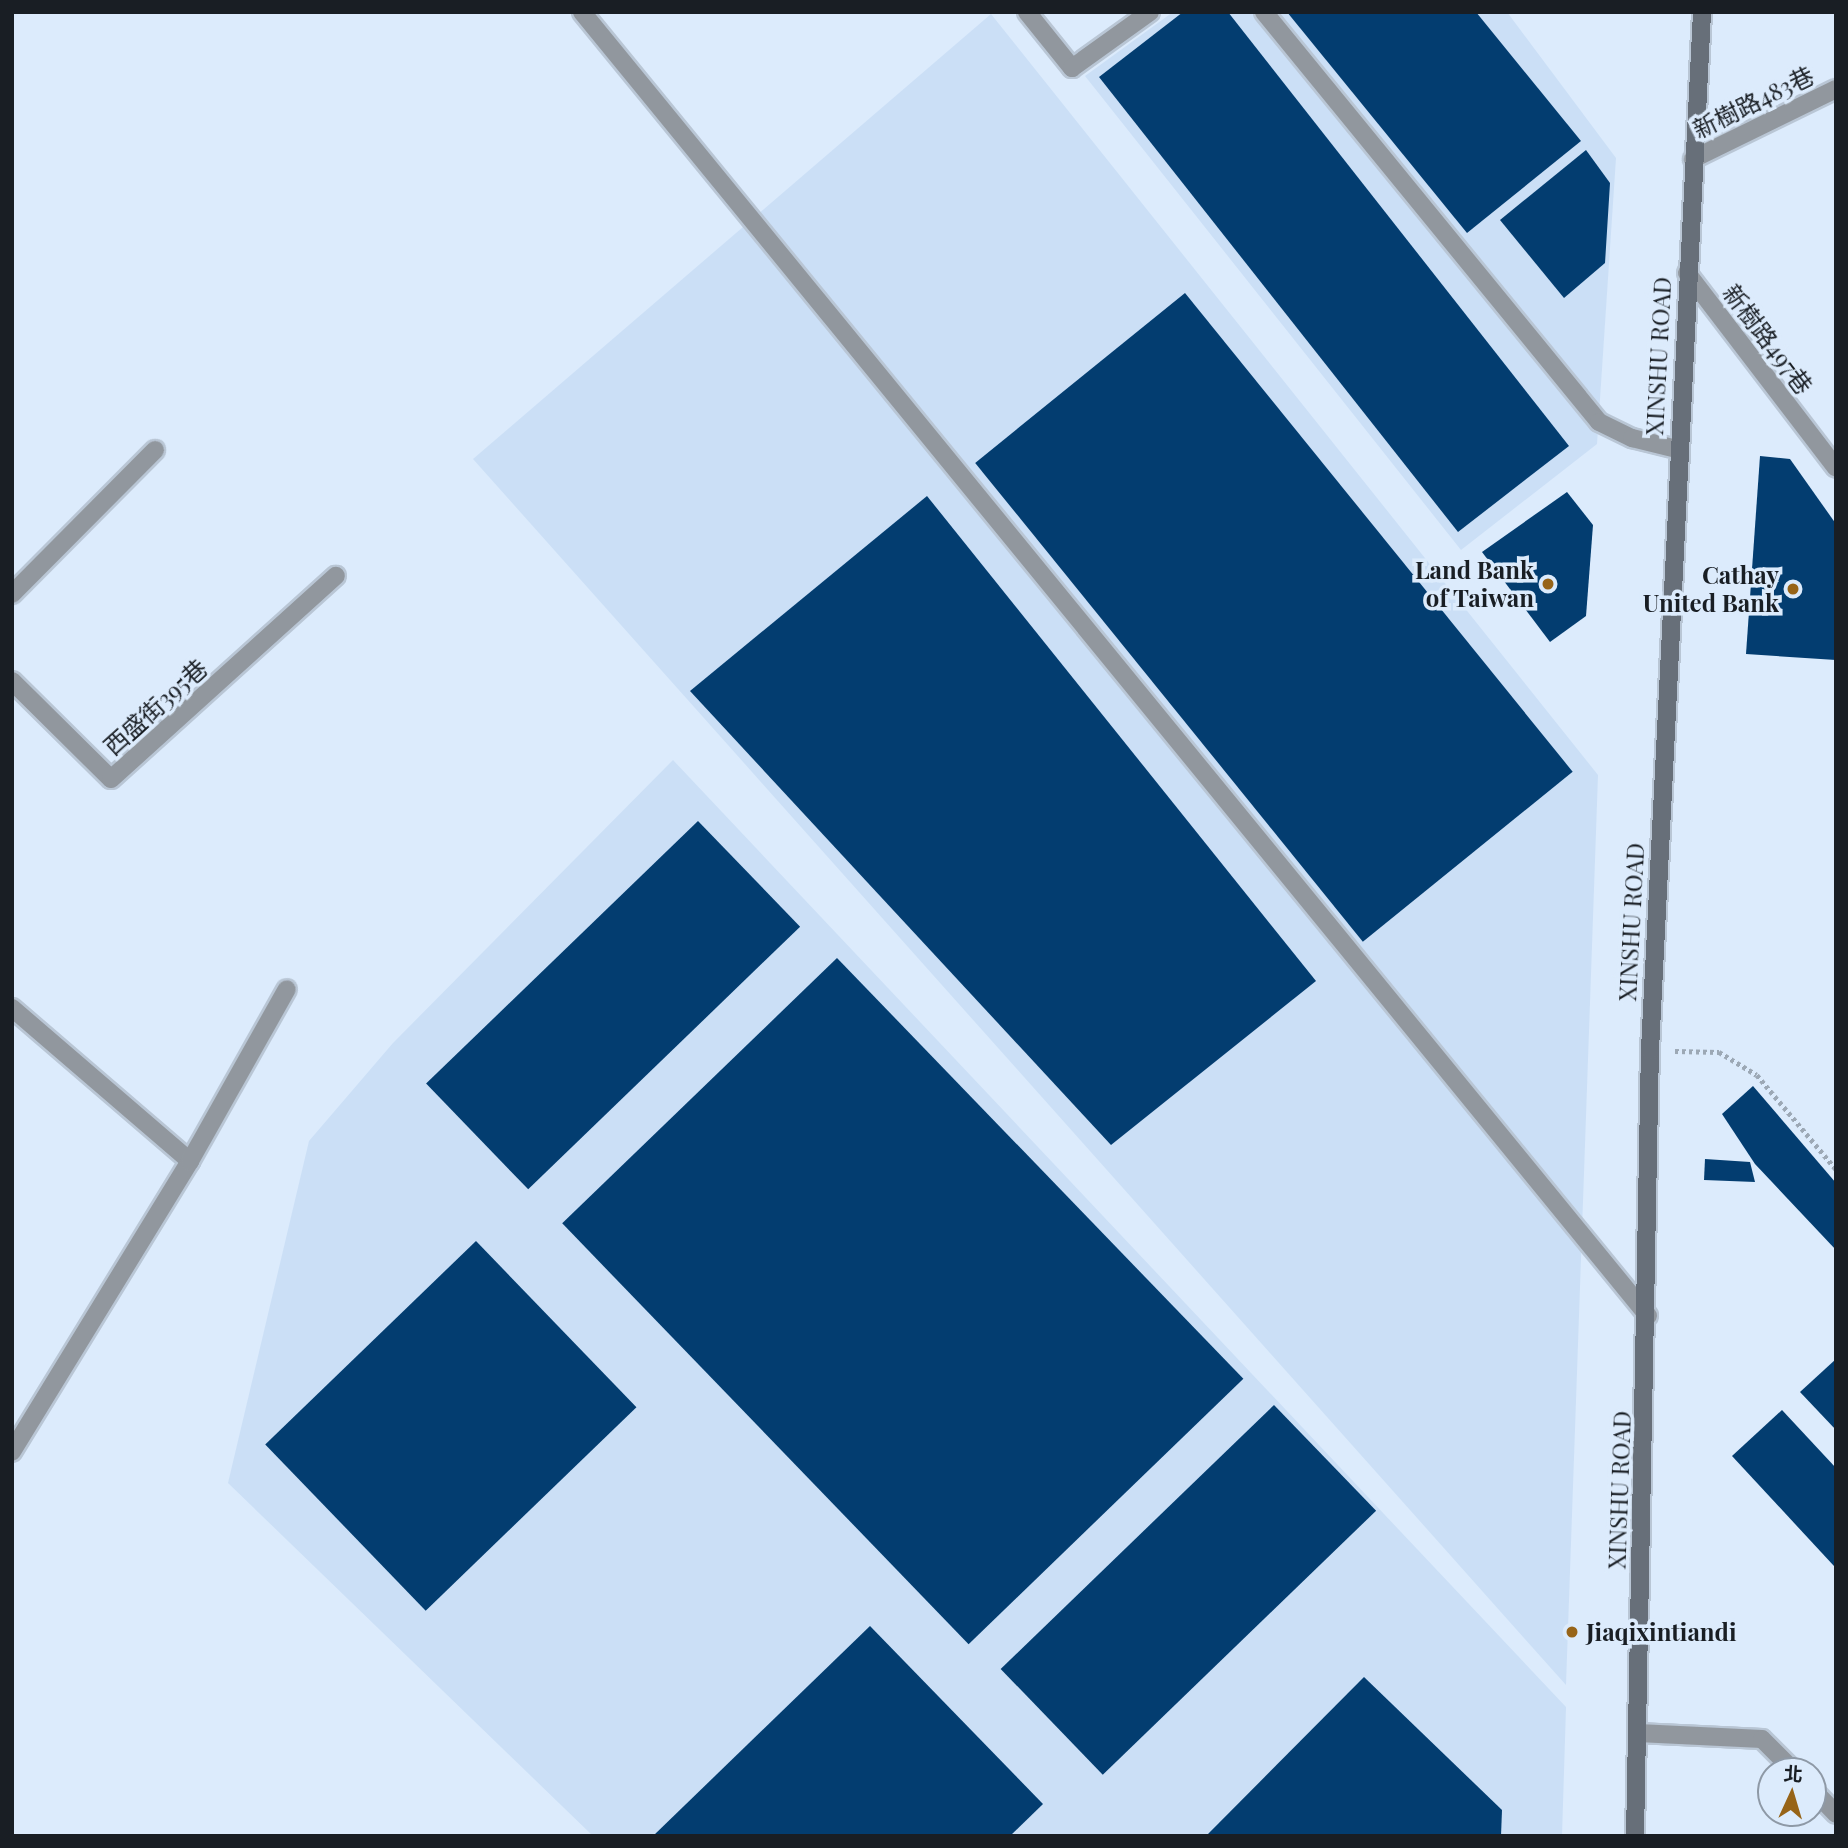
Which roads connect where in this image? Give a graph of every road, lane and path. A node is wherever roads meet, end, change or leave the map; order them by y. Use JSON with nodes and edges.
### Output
{"nodes":[{"id":1,"x":582,"y":12,"type":"edge"},
{"id":2,"x":1027,"y":12,"type":"edge"},
{"id":3,"x":1150,"y":12,"type":"edge"},
{"id":4,"x":1265,"y":12,"type":"edge"},
{"id":5,"x":1702,"y":12,"type":"edge"},
{"id":6,"x":1836,"y":89,"type":"edge"},
{"id":7,"x":1693,"y":159,"type":"junction"},
{"id":8,"x":1687,"y":273,"type":"junction"},
{"id":9,"x":1677,"y":449,"type":"junction"},
{"id":10,"x":155,"y":450,"type":"dead end"},
{"id":11,"x":1836,"y":468,"type":"edge"},
{"id":12,"x":335,"y":576,"type":"dead end"},
{"id":13,"x":12,"y":594,"type":"edge"},
{"id":14,"x":12,"y":681,"type":"edge"},
{"id":15,"x":287,"y":989,"type":"dead end"},
{"id":16,"x":12,"y":1008,"type":"edge"},
{"id":17,"x":1650,"y":1050,"type":"junction"},
{"id":18,"x":190,"y":1161,"type":"junction"},
{"id":19,"x":1836,"y":1169,"type":"edge"},
{"id":20,"x":1648,"y":1316,"type":"junction"},
{"id":21,"x":12,"y":1452,"type":"edge"},
{"id":22,"x":1637,"y":1733,"type":"junction"},
{"id":23,"x":1780,"y":1757,"type":"edge"},
{"id":24,"x":1635,"y":1836,"type":"edge"}],
"edges":[{"from":1,"to":20,"type":"street"},
{"from":2,"to":3,"type":"street"},
{"from":4,"to":9,"type":"street"},
{"from":5,"to":7,"type":"main road","name":"XINSHU ROAD"},
{"from":6,"to":7,"type":"street","name":"新樹路483巷"},
{"from":7,"to":8,"type":"main road","name":"XINSHU ROAD"},
{"from":8,"to":9,"type":"main road","name":"XINSHU ROAD"},
{"from":8,"to":11,"type":"street","name":"新樹路497巷"},
{"from":9,"to":17,"type":"main road","name":"XINSHU ROAD"},
{"from":10,"to":13,"type":"street"},
{"from":12,"to":14,"type":"street","name":"西盛街395巷"},
{"from":15,"to":18,"type":"street"},
{"from":16,"to":18,"type":"street"},
{"from":17,"to":19,"type":"path"},
{"from":17,"to":20,"type":"main road","name":"XINSHU ROAD"},
{"from":18,"to":21,"type":"street"},
{"from":20,"to":22,"type":"main road","name":"XINSHU ROAD"},
{"from":22,"to":23,"type":"street"},
{"from":22,"to":24,"type":"main road","name":"XINSHU ROAD"}]}
